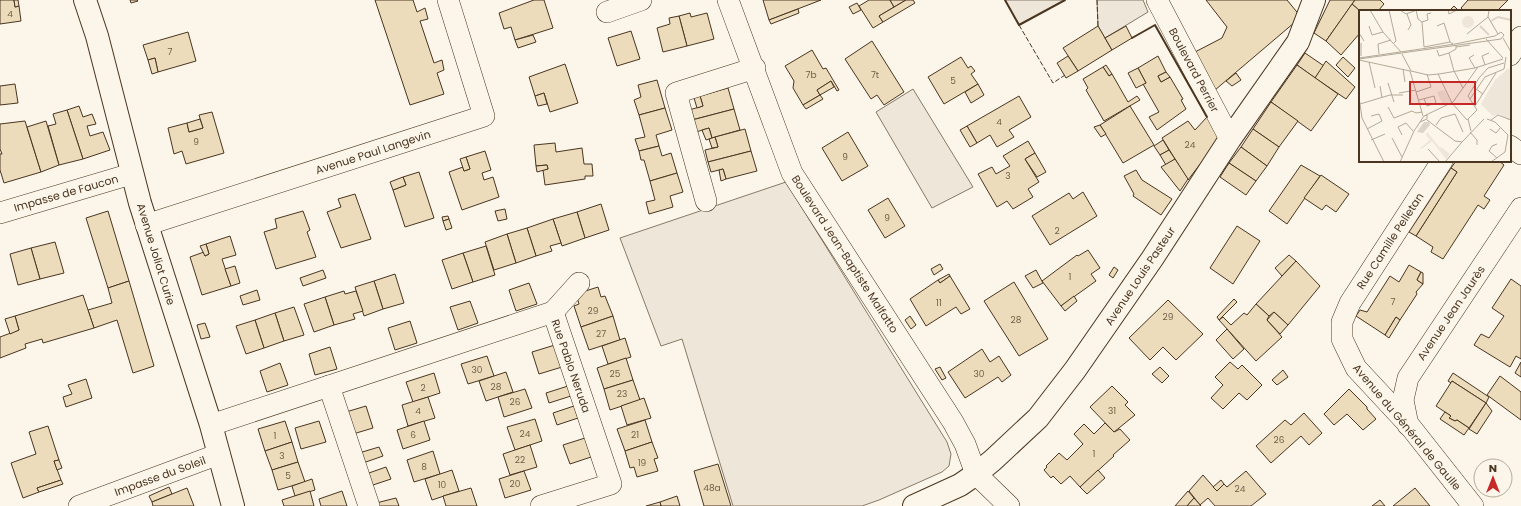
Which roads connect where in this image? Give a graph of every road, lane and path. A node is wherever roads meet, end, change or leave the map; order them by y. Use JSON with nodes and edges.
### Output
{"nodes":[{"id":1,"x":85,"y":0,"type":"edge"},
{"id":2,"x":448,"y":0,"type":"edge"},
{"id":3,"x":641,"y":0,"type":"edge"},
{"id":4,"x":728,"y":0,"type":"edge"},
{"id":5,"x":1157,"y":0,"type":"edge"},
{"id":6,"x":1314,"y":0,"type":"edge"},
{"id":7,"x":608,"y":12,"type":"dead end"},
{"id":8,"x":1521,"y":37,"type":"edge"},
{"id":9,"x":1511,"y":52,"type":"edge"},
{"id":10,"x":755,"y":68,"type":"junction"},
{"id":11,"x":1230,"y":139,"type":"junction"},
{"id":12,"x":1511,"y":147,"type":"edge"},
{"id":13,"x":1521,"y":154,"type":"edge"},
{"id":14,"x":1441,"y":162,"type":"edge"},
{"id":15,"x":131,"y":174,"type":"junction"},
{"id":16,"x":706,"y":201,"type":"dead end"},
{"id":17,"x":1521,"y":208,"type":"edge"},
{"id":18,"x":0,"y":213,"type":"edge"},
{"id":19,"x":146,"y":225,"type":"junction"},
{"id":20,"x":579,"y":283,"type":"dead end"},
{"id":21,"x":553,"y":312,"type":"junction"},
{"id":22,"x":1342,"y":322,"type":"joint"},
{"id":23,"x":329,"y":386,"type":"junction"},
{"id":24,"x":211,"y":425,"type":"junction"},
{"id":25,"x":1408,"y":425,"type":"junction"},
{"id":26,"x":219,"y":454,"type":"junction"},
{"id":27,"x":976,"y":474,"type":"junction"},
{"id":28,"x":79,"y":506,"type":"edge"},
{"id":29,"x":233,"y":506,"type":"edge"},
{"id":30,"x":369,"y":506,"type":"edge"},
{"id":31,"x":541,"y":506,"type":"edge"},
{"id":32,"x":914,"y":506,"type":"edge"},
{"id":33,"x":1009,"y":506,"type":"edge"},
{"id":34,"x":1473,"y":506,"type":"edge"}],
"edges":[{"from":1,"to":15,"type":"street","name":"Avenue Joliot Curie"},
{"from":2,"to":19,"type":"street","name":"Avenue Paul Langevin"},
{"from":3,"to":7,"type":"street"},
{"from":4,"to":10,"type":"street","name":"Boulevard Jean-Baptiste Malfatto"},
{"from":5,"to":11,"type":"street","name":"Boulevard Perrier"},
{"from":6,"to":11,"type":"street","name":"Avenue Louis Pasteur"},
{"from":8,"to":9,"type":"street"},
{"from":10,"to":16,"type":"street"},
{"from":10,"to":27,"type":"street","name":"Boulevard Jean-Baptiste Malfatto"},
{"from":11,"to":27,"type":"street","name":"Avenue Louis Pasteur"},
{"from":12,"to":13,"type":"street"},
{"from":14,"to":22,"type":"street","name":"Rue Camille Pelletan"},
{"from":15,"to":18,"type":"street","name":"Impasse de Faucon"},
{"from":15,"to":19,"type":"street","name":"Avenue Joliot Curie"},
{"from":17,"to":25,"type":"street","name":"Avenue Jean Jaurès"},
{"from":19,"to":24,"type":"street","name":"Avenue Joliot Curie"},
{"from":20,"to":21,"type":"street"},
{"from":21,"to":23,"type":"street","name":"Rue Pablo Neruda"},
{"from":21,"to":31,"type":"street","name":"Rue Pablo Neruda"},
{"from":22,"to":25,"type":"street","name":"Avenue du Général de Gaulle"},
{"from":23,"to":24,"type":"street","name":"Rue Pablo Neruda"},
{"from":23,"to":30,"type":"street"},
{"from":24,"to":26,"type":"street","name":"Avenue Joliot Curie"},
{"from":25,"to":34,"type":"street","name":"Avenue du Général de Gaulle"},
{"from":26,"to":28,"type":"street","name":"Impasse du Soleil"},
{"from":26,"to":29,"type":"street","name":"Avenue Joliot Curie"},
{"from":27,"to":32,"type":"street","name":"Avenue Louis Pasteur"},
{"from":27,"to":33,"type":"street"}]}
